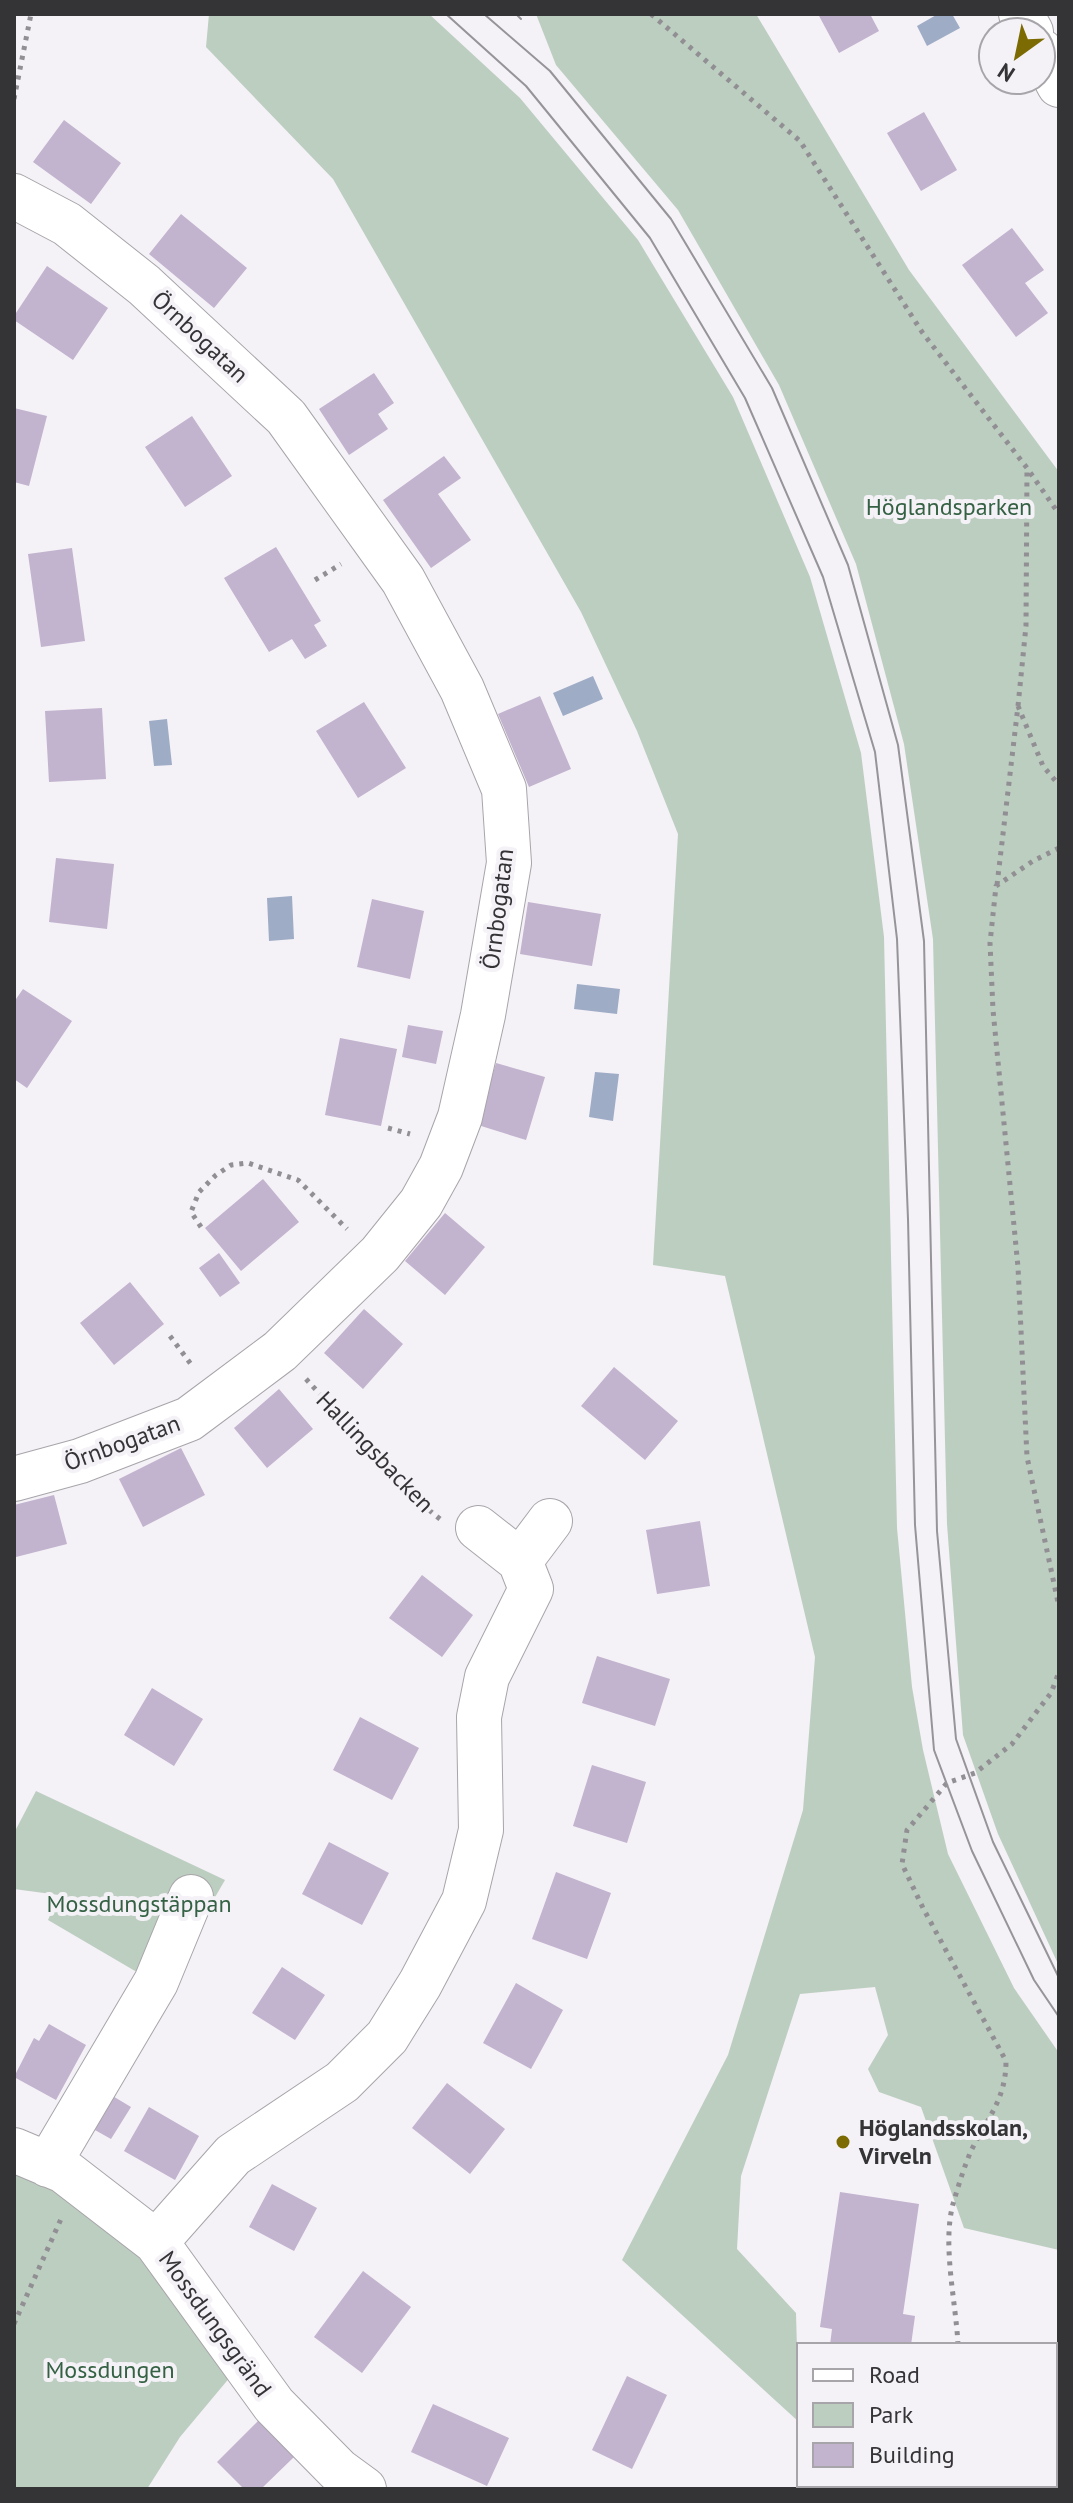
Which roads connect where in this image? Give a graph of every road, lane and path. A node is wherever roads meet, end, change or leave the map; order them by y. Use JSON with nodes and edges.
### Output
{"nodes":[{"id":1,"x":31,"y":14,"type":"edge"},
{"id":2,"x":651,"y":14,"type":"edge"},
{"id":3,"x":14,"y":99,"type":"edge"},
{"id":4,"x":14,"y":196,"type":"edge"},
{"id":5,"x":1027,"y":468,"type":"junction"},
{"id":6,"x":1059,"y":514,"type":"edge"},
{"id":7,"x":1018,"y":706,"type":"junction"},
{"id":8,"x":1059,"y":785,"type":"edge"},
{"id":9,"x":1059,"y":848,"type":"edge"},
{"id":10,"x":996,"y":886,"type":"junction"},
{"id":11,"x":201,"y":1227,"type":"dead end"},
{"id":12,"x":376,"y":1258,"type":"junction"},
{"id":13,"x":280,"y":1351,"type":"junction"},
{"id":14,"x":14,"y":1479,"type":"edge"},
{"id":15,"x":550,"y":1521,"type":"dead end"},
{"id":16,"x":478,"y":1528,"type":"joint"},
{"id":17,"x":520,"y":1561,"type":"junction"},
{"id":18,"x":1059,"y":1607,"type":"edge"},
{"id":19,"x":1059,"y":1672,"type":"edge"},
{"id":20,"x":191,"y":1897,"type":"dead end"},
{"id":21,"x":47,"y":2166,"type":"edge"},
{"id":22,"x":156,"y":2242,"type":"junction"},
{"id":23,"x":14,"y":2324,"type":"edge"},
{"id":24,"x":958,"y":2343,"type":"edge"},
{"id":25,"x":364,"y":2489,"type":"edge"}],
"edges":[{"from":1,"to":3,"type":"path"},
{"from":2,"to":5,"type":"path"},
{"from":4,"to":12,"type":"street","name":"Örnbogatan"},
{"from":5,"to":6,"type":"path"},
{"from":5,"to":7,"type":"path"},
{"from":7,"to":8,"type":"path"},
{"from":7,"to":10,"type":"path"},
{"from":9,"to":10,"type":"path"},
{"from":10,"to":18,"type":"path"},
{"from":11,"to":12,"type":"path"},
{"from":12,"to":13,"type":"street","name":"Örnbogatan"},
{"from":13,"to":14,"type":"street","name":"Örnbogatan"},
{"from":13,"to":16,"type":"path","name":"Hallingsbacken"},
{"from":15,"to":17,"type":"street"},
{"from":16,"to":17,"type":"street"},
{"from":17,"to":22,"type":"street"},
{"from":19,"to":24,"type":"path"},
{"from":20,"to":21,"type":"street"},
{"from":21,"to":22,"type":"street","name":"Mossdungsgränd"},
{"from":21,"to":23,"type":"path"},
{"from":22,"to":25,"type":"street","name":"Mossdungsgränd"}]}
